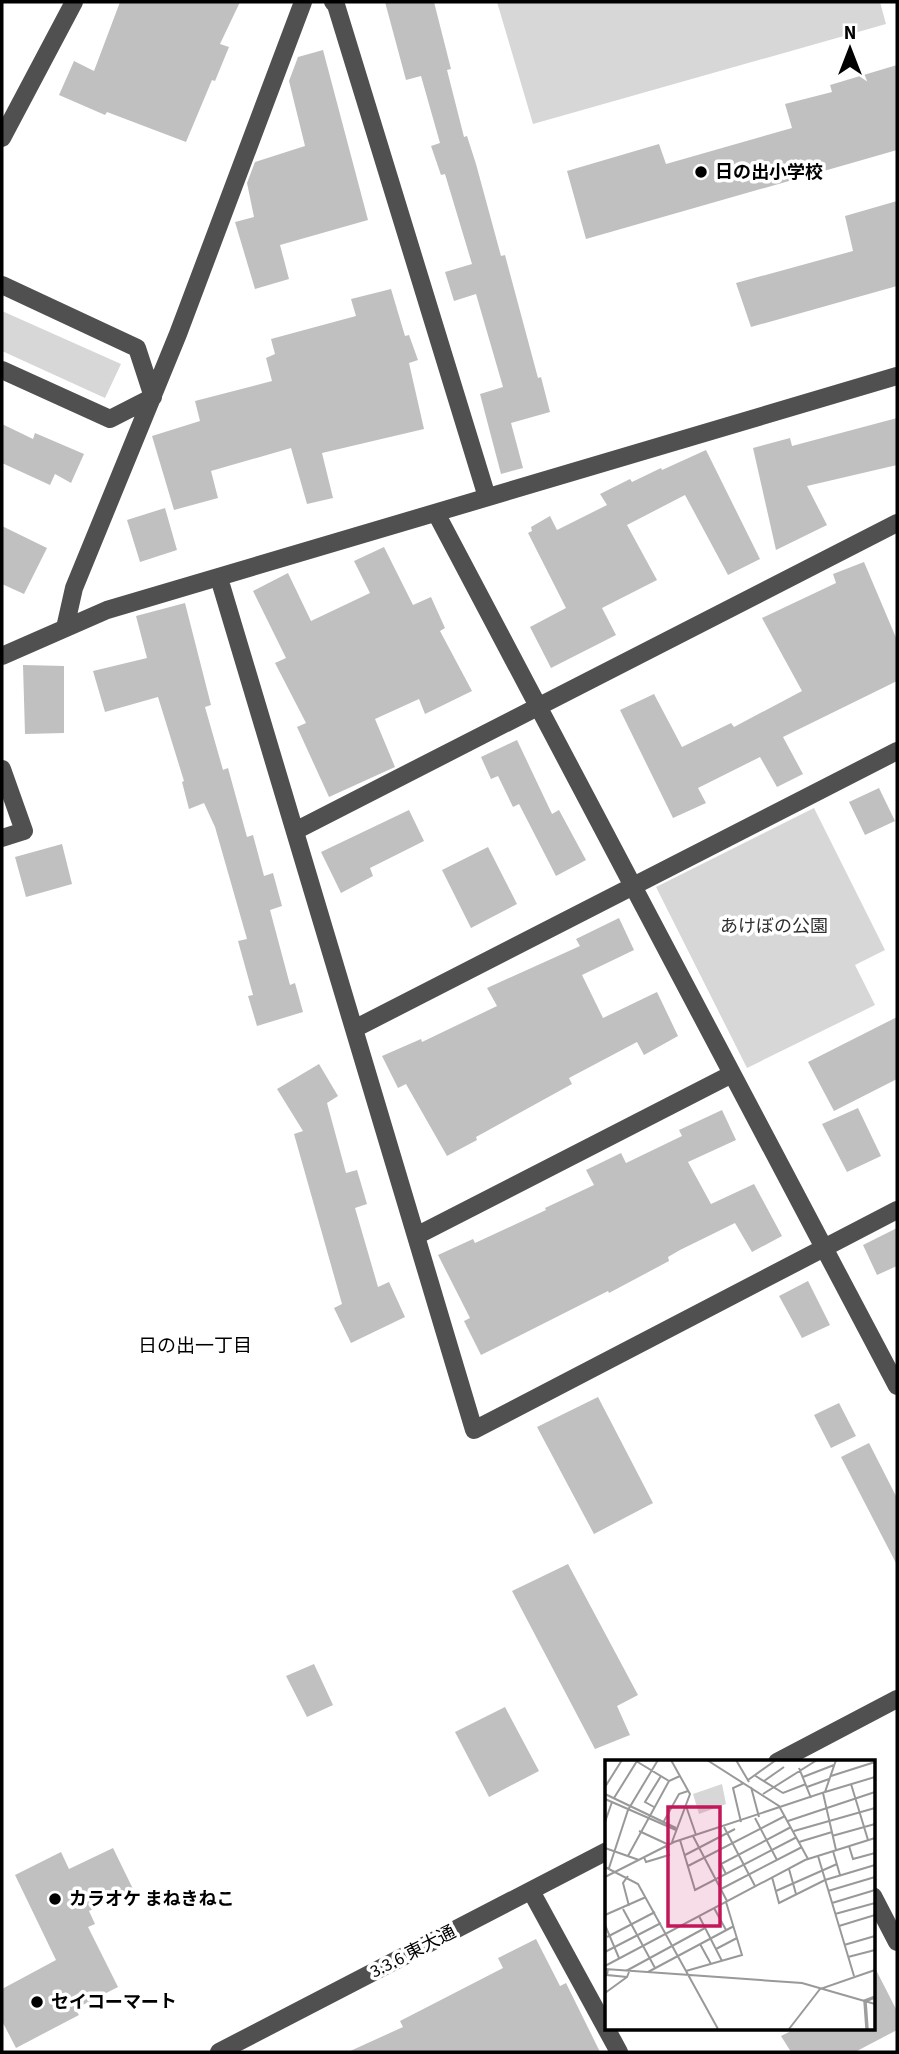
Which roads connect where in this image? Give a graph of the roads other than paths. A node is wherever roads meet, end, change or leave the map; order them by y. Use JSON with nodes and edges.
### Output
{"nodes":[{"id":1,"x":74,"y":2,"type":"edge"},
{"id":2,"x":303,"y":2,"type":"edge"},
{"id":3,"x":332,"y":2,"type":"edge"},
{"id":4,"x":2,"y":138,"type":"edge"},
{"id":5,"x":2,"y":285,"type":"edge"},
{"id":6,"x":2,"y":370,"type":"edge"},
{"id":7,"x":897,"y":376,"type":"edge"},
{"id":8,"x":153,"y":397,"type":"junction"},
{"id":9,"x":487,"y":497,"type":"junction"},
{"id":10,"x":436,"y":513,"type":"junction"},
{"id":11,"x":897,"y":523,"type":"edge"},
{"id":12,"x":219,"y":578,"type":"junction"},
{"id":13,"x":65,"y":628,"type":"junction"},
{"id":14,"x":2,"y":656,"type":"edge"},
{"id":15,"x":539,"y":708,"type":"junction"},
{"id":16,"x":897,"y":751,"type":"edge"},
{"id":17,"x":2,"y":769,"type":"edge"},
{"id":18,"x":295,"y":831,"type":"junction"},
{"id":19,"x":2,"y":838,"type":"edge"},
{"id":20,"x":633,"y":886,"type":"junction"},
{"id":21,"x":354,"y":1029,"type":"junction"},
{"id":22,"x":732,"y":1074,"type":"junction"},
{"id":23,"x":897,"y":1210,"type":"edge"},
{"id":24,"x":416,"y":1236,"type":"junction"},
{"id":25,"x":824,"y":1248,"type":"junction"},
{"id":26,"x":897,"y":1386,"type":"edge"},
{"id":27,"x":897,"y":1699,"type":"edge"},
{"id":28,"x":798,"y":1757,"type":"edge"},
{"id":29,"x":605,"y":1852,"type":"edge"},
{"id":30,"x":531,"y":1891,"type":"junction"},
{"id":31,"x":874,"y":1898,"type":"edge"},
{"id":32,"x":897,"y":1942,"type":"edge"},
{"id":33,"x":605,"y":2026,"type":"edge"},
{"id":34,"x":607,"y":2030,"type":"edge"},
{"id":35,"x":219,"y":2052,"type":"edge"},
{"id":36,"x":619,"y":2052,"type":"edge"}],
"edges":[{"from":1,"to":4,"type":"street"},
{"from":2,"to":8,"type":"street"},
{"from":3,"to":9,"type":"street"},
{"from":5,"to":8,"type":"street"},
{"from":6,"to":8,"type":"street"},
{"from":7,"to":9,"type":"street"},
{"from":8,"to":13,"type":"street"},
{"from":9,"to":10,"type":"street"},
{"from":10,"to":12,"type":"street"},
{"from":10,"to":15,"type":"street"},
{"from":11,"to":15,"type":"street"},
{"from":12,"to":13,"type":"street"},
{"from":12,"to":18,"type":"street"},
{"from":13,"to":14,"type":"street"},
{"from":15,"to":18,"type":"street"},
{"from":15,"to":20,"type":"street"},
{"from":16,"to":20,"type":"street"},
{"from":17,"to":19,"type":"street"},
{"from":18,"to":21,"type":"street"},
{"from":20,"to":21,"type":"street"},
{"from":20,"to":22,"type":"street"},
{"from":21,"to":24,"type":"street"},
{"from":22,"to":24,"type":"street"},
{"from":22,"to":25,"type":"street"},
{"from":23,"to":25,"type":"street"},
{"from":24,"to":25,"type":"street"},
{"from":25,"to":26,"type":"street"},
{"from":27,"to":28,"type":"street"},
{"from":29,"to":30,"type":"street","name":"3.3.6 東大通"},
{"from":30,"to":33,"type":"street"},
{"from":30,"to":35,"type":"street","name":"3.3.6 東大通"},
{"from":31,"to":32,"type":"street"},
{"from":34,"to":36,"type":"street"}]}
